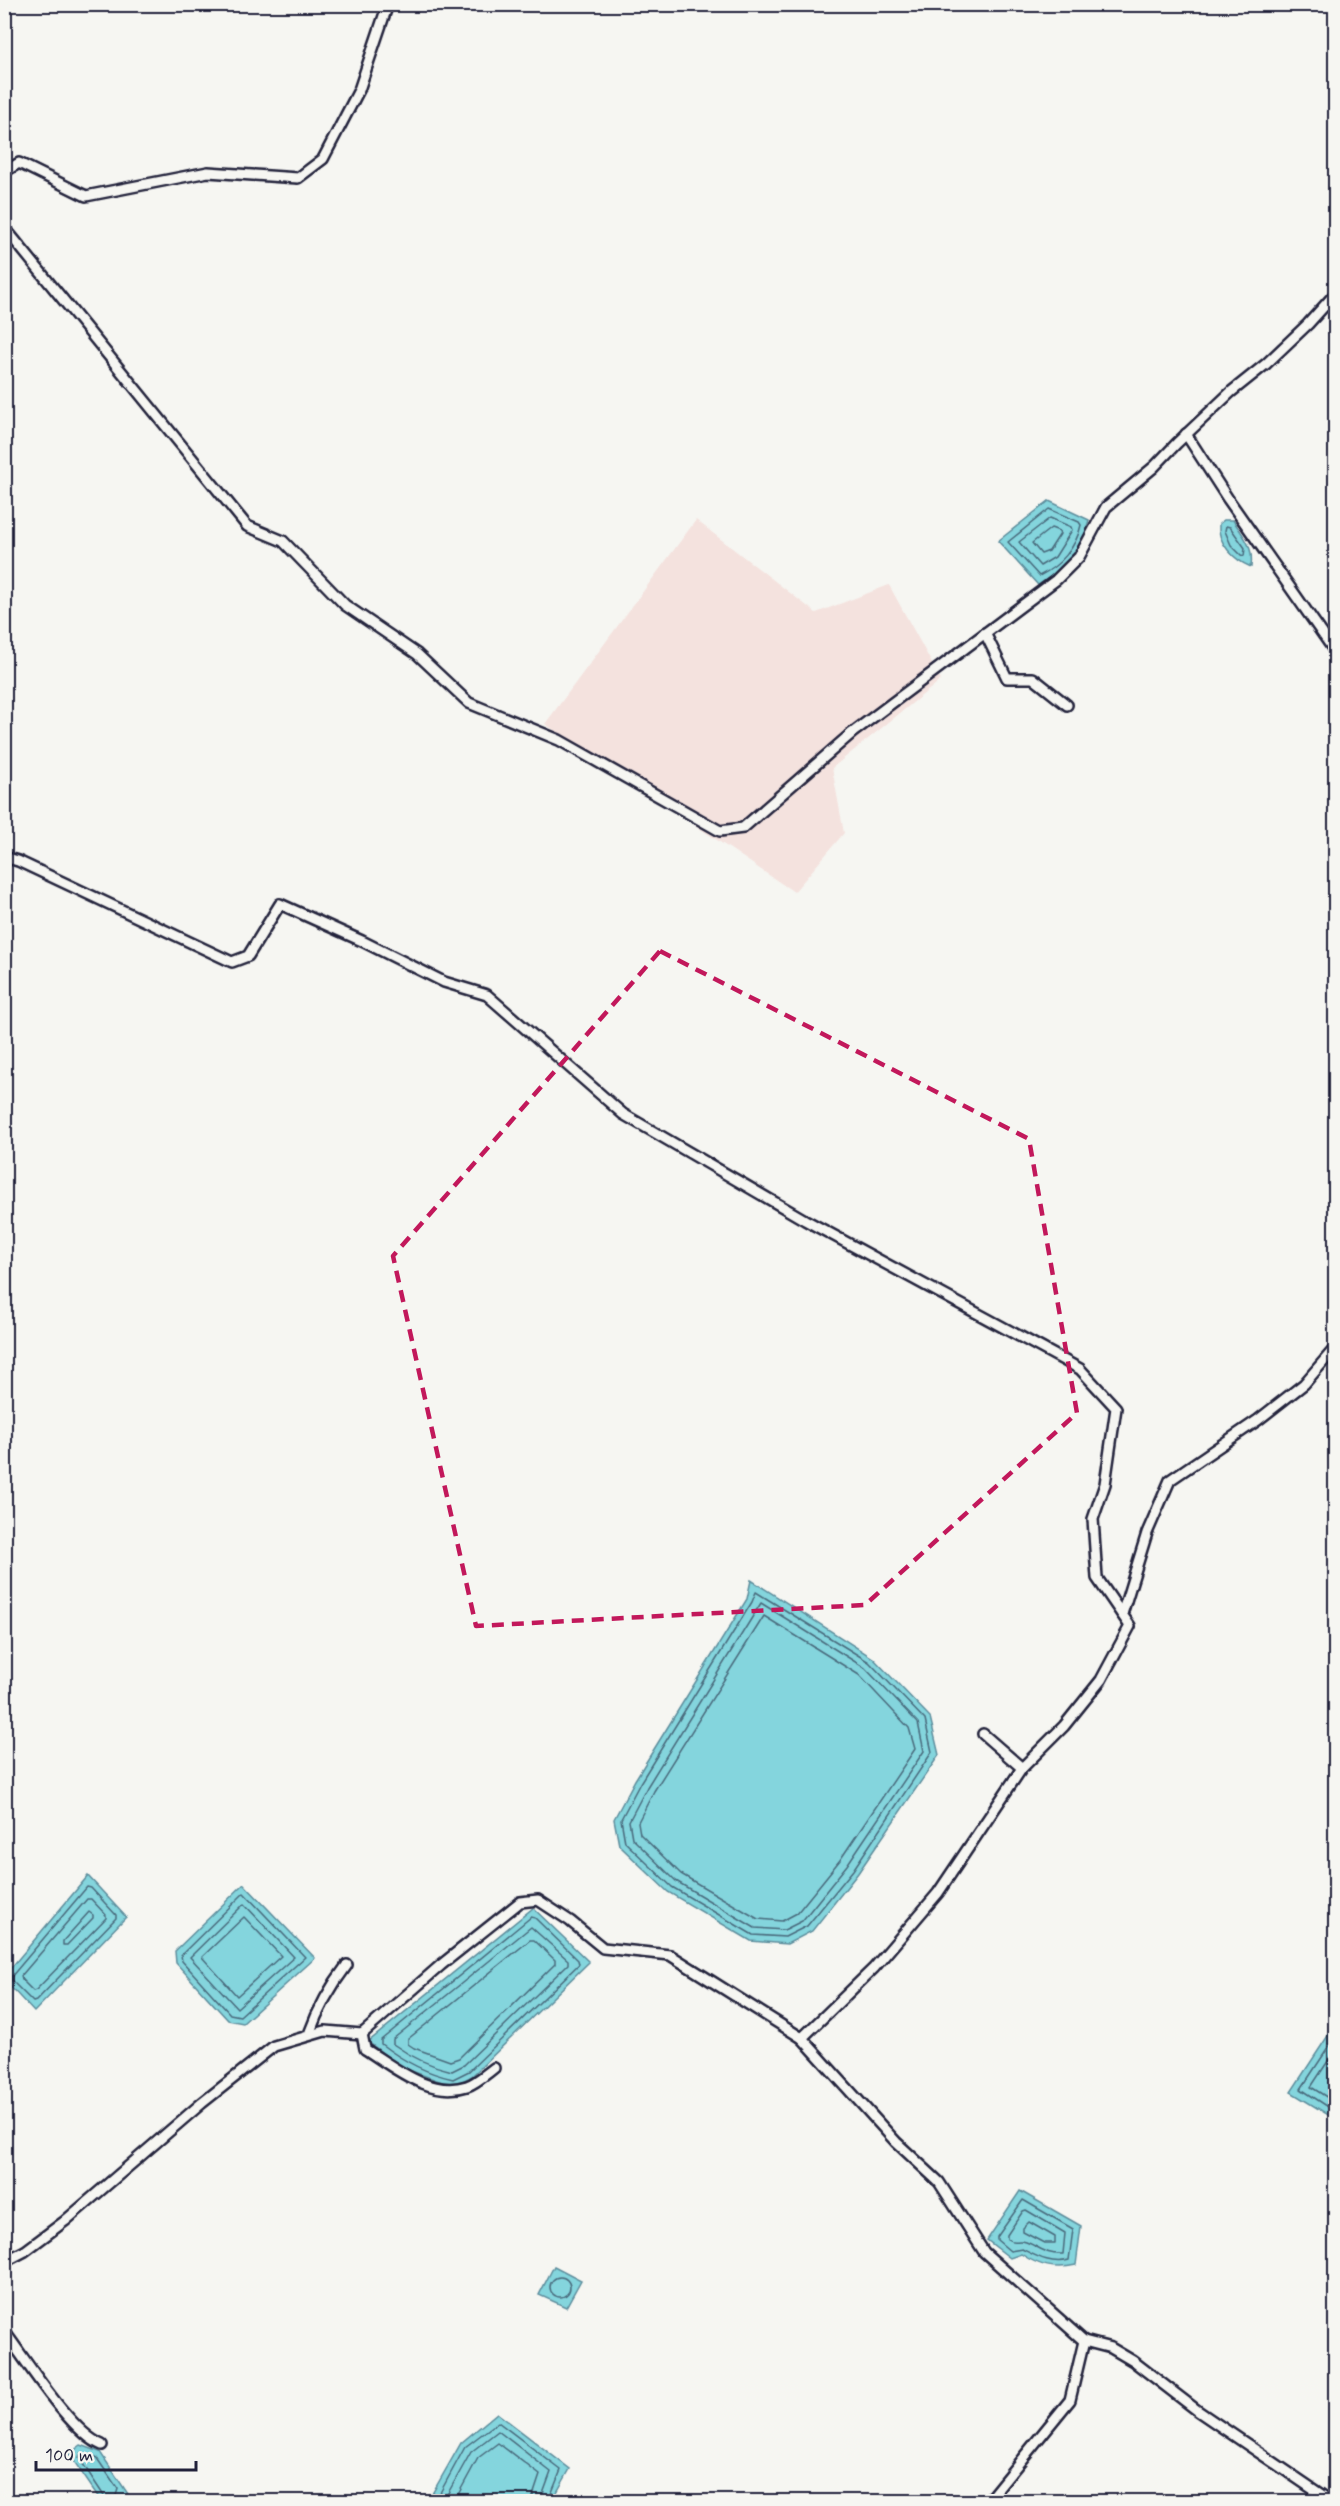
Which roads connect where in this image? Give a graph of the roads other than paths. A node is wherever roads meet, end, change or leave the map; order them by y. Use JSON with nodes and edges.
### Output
{"nodes":[{"id":1,"x":388,"y":4,"type":"edge"},
{"id":2,"x":4,"y":172,"type":"edge"},
{"id":3,"x":4,"y":227,"type":"edge"},
{"id":4,"x":1335,"y":294,"type":"edge"},
{"id":5,"x":1186,"y":434,"type":"junction"},
{"id":6,"x":985,"y":633,"type":"junction"},
{"id":7,"x":1335,"y":653,"type":"edge"},
{"id":8,"x":1066,"y":705,"type":"dead end"},
{"id":9,"x":4,"y":857,"type":"edge"},
{"id":10,"x":1335,"y":1347,"type":"edge"},
{"id":11,"x":1122,"y":1614,"type":"junction"},
{"id":12,"x":983,"y":1734,"type":"dead end"},
{"id":13,"x":1022,"y":1768,"type":"junction"},
{"id":14,"x":348,"y":1965,"type":"dead end"},
{"id":15,"x":309,"y":2034,"type":"junction"},
{"id":16,"x":362,"y":2034,"type":"junction"},
{"id":17,"x":802,"y":2038,"type":"junction"},
{"id":18,"x":494,"y":2068,"type":"dead end"},
{"id":19,"x":4,"y":2262,"type":"edge"},
{"id":20,"x":4,"y":2331,"type":"edge"},
{"id":21,"x":1084,"y":2341,"type":"junction"},
{"id":22,"x":102,"y":2445,"type":"dead end"},
{"id":23,"x":987,"y":2502,"type":"edge"},
{"id":24,"x":1332,"y":2502,"type":"edge"}],
"edges":[{"from":1,"to":2,"type":"street"},
{"from":3,"to":6,"type":"street"},
{"from":4,"to":5,"type":"street"},
{"from":5,"to":6,"type":"street"},
{"from":5,"to":7,"type":"street"},
{"from":6,"to":8,"type":"street"},
{"from":9,"to":11,"type":"street"},
{"from":10,"to":11,"type":"street"},
{"from":11,"to":13,"type":"street"},
{"from":12,"to":13,"type":"street"},
{"from":13,"to":17,"type":"street"},
{"from":14,"to":15,"type":"street"},
{"from":15,"to":16,"type":"street"},
{"from":15,"to":19,"type":"street"},
{"from":16,"to":17,"type":"street"},
{"from":16,"to":18,"type":"street"},
{"from":17,"to":21,"type":"street"},
{"from":20,"to":22,"type":"street"},
{"from":21,"to":23,"type":"street"},
{"from":21,"to":24,"type":"street"}]}
